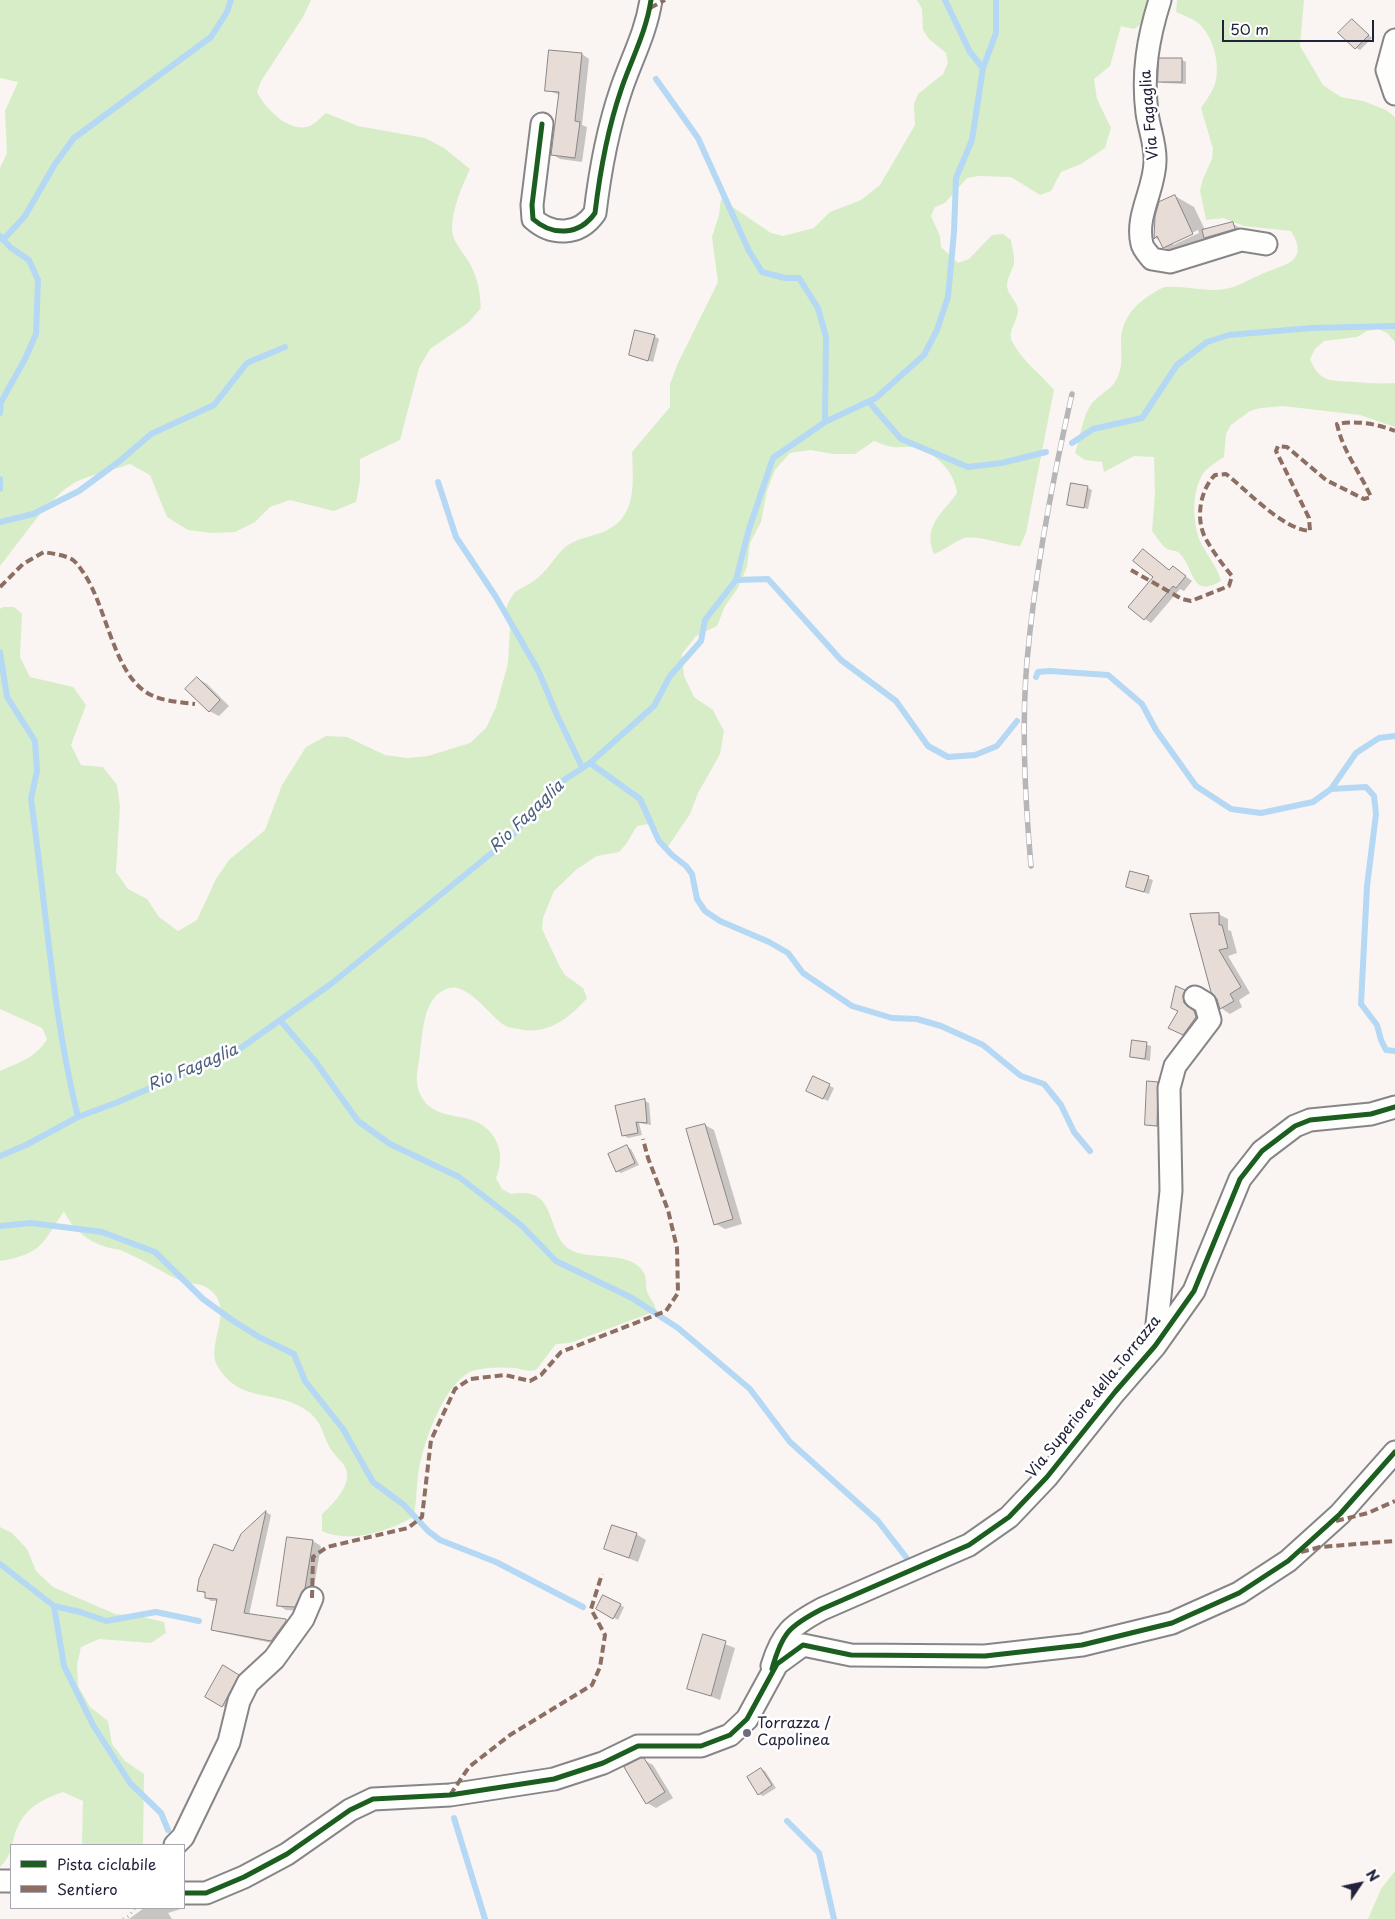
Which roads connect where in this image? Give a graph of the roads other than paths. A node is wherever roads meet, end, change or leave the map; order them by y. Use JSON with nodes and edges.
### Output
{"nodes":[{"id":1,"x":650,"y":0,"type":"edge"},
{"id":2,"x":1160,"y":0,"type":"edge"},
{"id":3,"x":1395,"y":40,"type":"edge"},
{"id":4,"x":1395,"y":94,"type":"edge"},
{"id":5,"x":542,"y":124,"type":"dead end"},
{"id":6,"x":1266,"y":244,"type":"dead end"},
{"id":7,"x":1195,"y":997,"type":"dead end"},
{"id":8,"x":1395,"y":1107,"type":"edge"},
{"id":9,"x":1155,"y":1346,"type":"junction"},
{"id":10,"x":1395,"y":1452,"type":"edge"},
{"id":11,"x":312,"y":1598,"type":"dead end"},
{"id":12,"x":770,"y":1676,"type":"junction"},
{"id":13,"x":176,"y":1844,"type":"edge"},
{"id":14,"x":185,"y":1893,"type":"edge"}],
"edges":[{"from":1,"to":5,"type":"street"},
{"from":2,"to":6,"type":"street","name":"Via Fagaglia"},
{"from":3,"to":4,"type":"street"},
{"from":7,"to":9,"type":"street","name":"Via Superiore della Torrazza"},
{"from":8,"to":9,"type":"street","name":"Via Superiore della Torrazza"},
{"from":9,"to":12,"type":"street","name":"Via Superiore della Torrazza"},
{"from":10,"to":12,"type":"street","name":"Via Superiore della Torrazza"},
{"from":11,"to":13,"type":"street"},
{"from":12,"to":14,"type":"street","name":"Via Superiore della Torrazza"}]}
